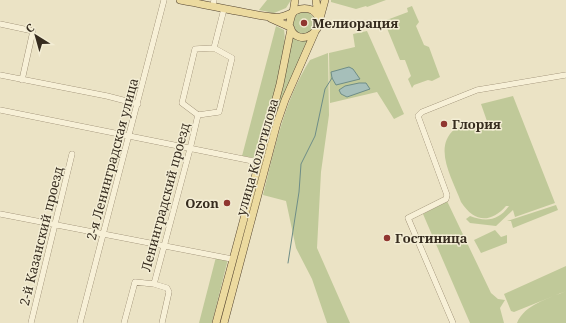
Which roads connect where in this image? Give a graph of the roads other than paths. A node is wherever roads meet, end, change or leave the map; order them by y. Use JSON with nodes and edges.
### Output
{"nodes":[{"id":1,"x":164,"y":0,"type":"edge"},
{"id":2,"x":180,"y":0,"type":"edge"},
{"id":3,"x":295,"y":0,"type":"edge"},
{"id":4,"x":316,"y":0,"type":"edge"},
{"id":5,"x":325,"y":0,"type":"edge"},
{"id":6,"x":213,"y":3,"type":"edge"},
{"id":7,"x":302,"y":8,"type":"junction"},
{"id":8,"x":224,"y":9,"type":"junction"},
{"id":9,"x":293,"y":13,"type":"junction"},
{"id":10,"x":265,"y":16,"type":"junction"},
{"id":11,"x":318,"y":21,"type":"junction"},
{"id":12,"x":0,"y":24,"type":"edge"},
{"id":13,"x":290,"y":28,"type":"junction"},
{"id":14,"x":315,"y":32,"type":"junction"},
{"id":15,"x":214,"y":48,"type":"junction"},
{"id":16,"x":566,"y":74,"type":"edge"},
{"id":17,"x":0,"y":75,"type":"edge"},
{"id":18,"x":22,"y":80,"type":"junction"},
{"id":19,"x":138,"y":104,"type":"junction"},
{"id":20,"x":0,"y":110,"type":"edge"},
{"id":21,"x":198,"y":115,"type":"junction"},
{"id":22,"x":130,"y":135,"type":"junction"},
{"id":23,"x":190,"y":149,"type":"junction"},
{"id":24,"x":72,"y":154,"type":"dead end"},
{"id":25,"x":258,"y":162,"type":"junction"},
{"id":26,"x":0,"y":214,"type":"edge"},
{"id":27,"x":55,"y":225,"type":"junction"},
{"id":28,"x":104,"y":234,"type":"junction"},
{"id":29,"x":163,"y":245,"type":"junction"},
{"id":30,"x":232,"y":259,"type":"junction"},
{"id":31,"x":154,"y":284,"type":"junction"},
{"id":32,"x":228,"y":290,"type":"junction"},
{"id":33,"x":31,"y":323,"type":"edge"},
{"id":34,"x":80,"y":323,"type":"edge"},
{"id":35,"x":124,"y":323,"type":"edge"},
{"id":36,"x":162,"y":323,"type":"edge"},
{"id":37,"x":216,"y":323,"type":"edge"},
{"id":38,"x":224,"y":323,"type":"edge"},
{"id":39,"x":453,"y":323,"type":"edge"}],
"edges":[{"from":1,"to":19,"type":"street","name":"2-я Ленинградская улица"},
{"from":2,"to":6,"type":"main road"},
{"from":3,"to":9,"type":"main road","name":"улица Колотилова"},
{"from":4,"to":7,"type":"main road"},
{"from":4,"to":11,"type":"main road"},
{"from":5,"to":11,"type":"main road","name":"улица Колотилова"},
{"from":6,"to":8,"type":"main road"},
{"from":7,"to":9,"type":"main road"},
{"from":7,"to":11,"type":"main road"},
{"from":8,"to":10,"type":"main road"},
{"from":8,"to":15,"type":"street"},
{"from":9,"to":10,"type":"main road"},
{"from":9,"to":13,"type":"main road","name":"улица Колотилова"},
{"from":10,"to":13,"type":"main road"},
{"from":11,"to":14,"type":"main road","name":"улица Колотилова"},
{"from":12,"to":18,"type":"street"},
{"from":13,"to":14,"type":"main road"},
{"from":13,"to":25,"type":"main road","name":"улица Колотилова"},
{"from":14,"to":32,"type":"main road","name":"улица Колотилова"},
{"from":15,"to":21,"type":"street","name":"Ленинградский проезд"},
{"from":15,"to":21,"type":"street","name":"Ленинградский проезд"},
{"from":16,"to":39,"type":"street"},
{"from":17,"to":18,"type":"street"},
{"from":18,"to":19,"type":"street"},
{"from":19,"to":22,"type":"street","name":"2-я Ленинградская улица"},
{"from":20,"to":22,"type":"street"},
{"from":21,"to":23,"type":"street","name":"Ленинградский проезд"},
{"from":22,"to":23,"type":"street"},
{"from":22,"to":28,"type":"street","name":"2-я Ленинградская улица"},
{"from":23,"to":25,"type":"street"},
{"from":23,"to":29,"type":"street","name":"Ленинградский проезд"},
{"from":24,"to":27,"type":"street","name":"2-й Казанский проезд"},
{"from":25,"to":30,"type":"main road","name":"улица Колотилова"},
{"from":26,"to":27,"type":"street"},
{"from":27,"to":28,"type":"street"},
{"from":27,"to":33,"type":"street","name":"2-й Казанский проезд"},
{"from":28,"to":29,"type":"street"},
{"from":28,"to":34,"type":"street","name":"2-я Ленинградская улица"},
{"from":29,"to":30,"type":"street"},
{"from":29,"to":31,"type":"street","name":"Ленинградский проезд"},
{"from":30,"to":32,"type":"main road","name":"улица Колотилова"},
{"from":31,"to":35,"type":"street","name":"Ленинградский проезд"},
{"from":31,"to":36,"type":"street","name":"Ленинградский проезд"},
{"from":32,"to":37,"type":"main road","name":"улица Колотилова"},
{"from":32,"to":38,"type":"main road","name":"улица Колотилова"}]}
